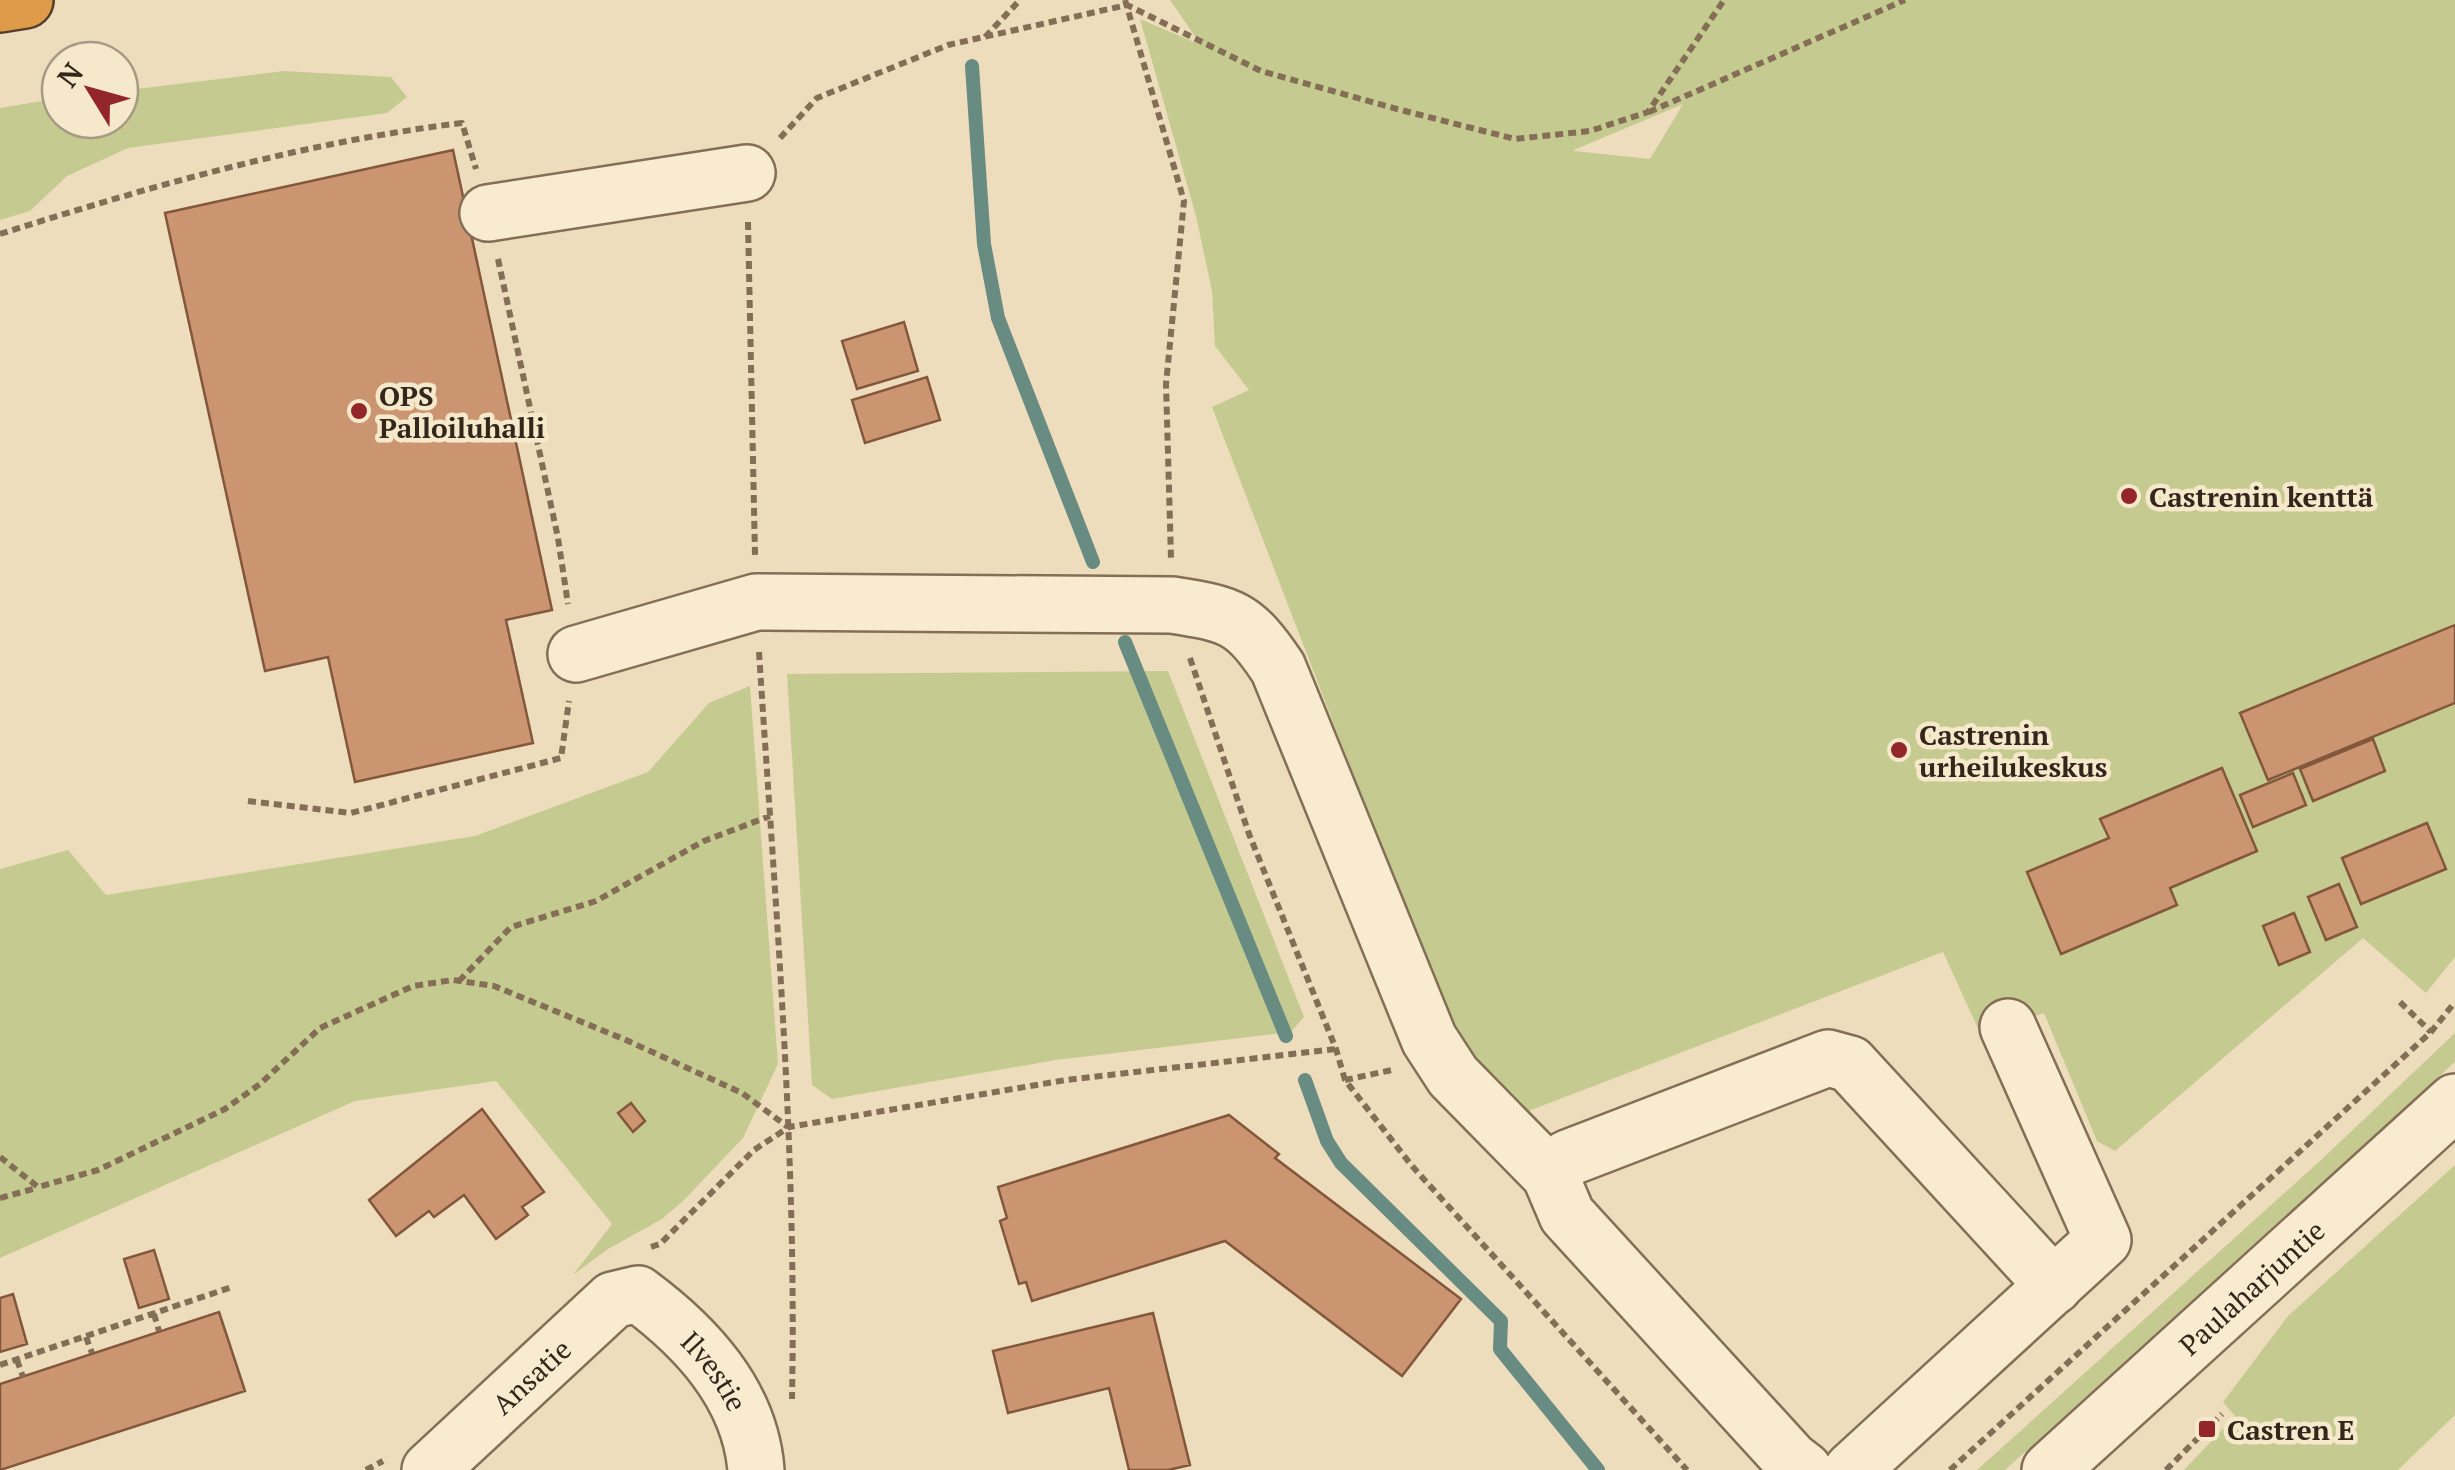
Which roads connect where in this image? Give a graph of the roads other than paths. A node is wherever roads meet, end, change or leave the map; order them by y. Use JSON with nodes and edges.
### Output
{"nodes":[{"id":1,"x":25,"y":0,"type":"edge"},
{"id":2,"x":0,"y":4,"type":"edge"},
{"id":3,"x":747,"y":173,"type":"road end"},
{"id":4,"x":488,"y":213,"type":"road end"},
{"id":5,"x":576,"y":654,"type":"road end"},
{"id":6,"x":2008,"y":1026,"type":"dead end"},
{"id":7,"x":2455,"y":1102,"type":"edge"},
{"id":8,"x":1550,"y":1176,"type":"junction"},
{"id":9,"x":2054,"y":1286,"type":"junction"},
{"id":10,"x":638,"y":1294,"type":"joint"},
{"id":11,"x":430,"y":1470,"type":"edge"},
{"id":12,"x":756,"y":1470,"type":"edge"},
{"id":13,"x":1804,"y":1470,"type":"edge"},
{"id":14,"x":1852,"y":1470,"type":"edge"},
{"id":15,"x":2050,"y":1470,"type":"edge"}],
"edges":[{"from":1,"to":2,"type":"highway"},
{"from":3,"to":4,"type":"street"},
{"from":5,"to":8,"type":"street"},
{"from":6,"to":9,"type":"street"},
{"from":7,"to":15,"type":"street","name":"Paulaharjuntie"},
{"from":8,"to":9,"type":"street"},
{"from":8,"to":13,"type":"street"},
{"from":9,"to":14,"type":"street"},
{"from":10,"to":11,"type":"street","name":"Ansatie"},
{"from":10,"to":12,"type":"street","name":"Ilvestie"}]}
